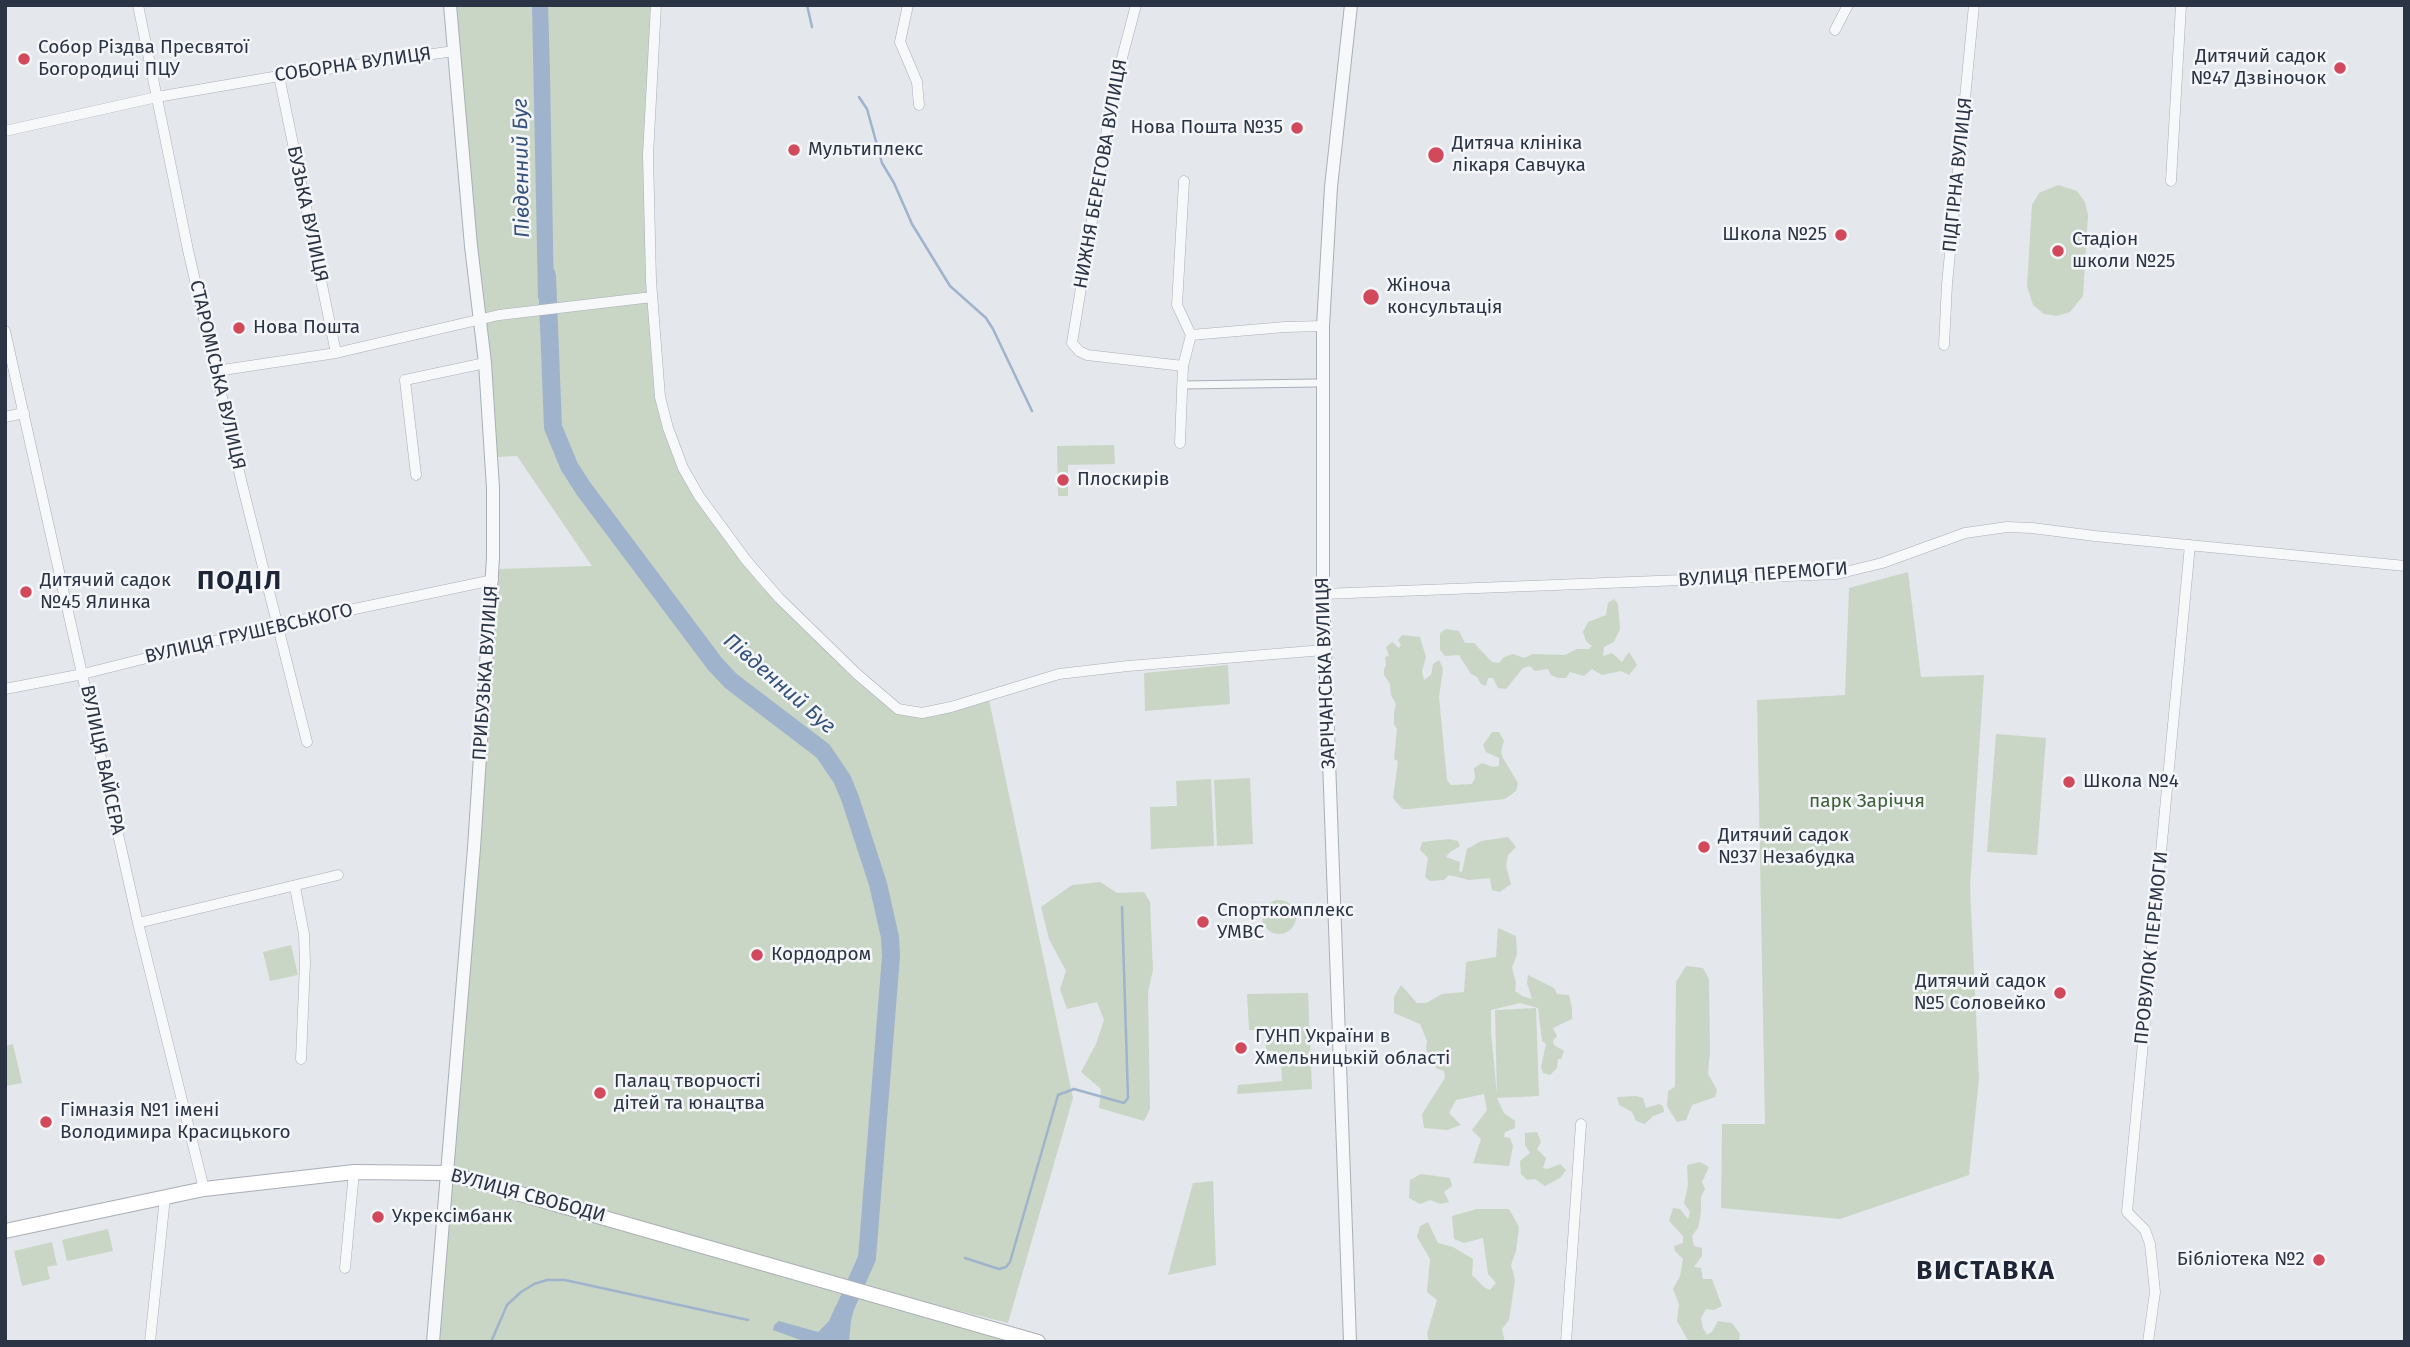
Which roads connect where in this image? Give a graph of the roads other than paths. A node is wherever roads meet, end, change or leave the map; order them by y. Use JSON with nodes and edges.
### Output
{"nodes":[{"id":1,"x":138,"y":5,"type":"edge"},
{"id":2,"x":450,"y":5,"type":"edge"},
{"id":3,"x":656,"y":5,"type":"edge"},
{"id":4,"x":908,"y":5,"type":"edge"},
{"id":5,"x":1136,"y":5,"type":"edge"},
{"id":6,"x":1351,"y":5,"type":"edge"},
{"id":7,"x":1849,"y":5,"type":"edge"},
{"id":8,"x":1975,"y":5,"type":"edge"},
{"id":9,"x":2181,"y":5,"type":"edge"},
{"id":10,"x":1835,"y":30,"type":"dead end"},
{"id":11,"x":454,"y":51,"type":"junction"},
{"id":12,"x":279,"y":76,"type":"junction"},
{"id":13,"x":157,"y":97,"type":"junction"},
{"id":14,"x":919,"y":105,"type":"dead end"},
{"id":15,"x":5,"y":131,"type":"edge"},
{"id":16,"x":1184,"y":181,"type":"dead end"},
{"id":17,"x":2171,"y":181,"type":"dead end"},
{"id":18,"x":652,"y":297,"type":"junction"},
{"id":19,"x":480,"y":318,"type":"junction"},
{"id":20,"x":1323,"y":326,"type":"junction"},
{"id":21,"x":5,"y":331,"type":"edge"},
{"id":22,"x":1191,"y":335,"type":"junction"},
{"id":23,"x":1944,"y":345,"type":"dead end"},
{"id":24,"x":336,"y":353,"type":"junction"},
{"id":25,"x":485,"y":363,"type":"junction"},
{"id":26,"x":1183,"y":366,"type":"junction"},
{"id":27,"x":216,"y":371,"type":"junction"},
{"id":28,"x":1315,"y":383,"type":"dead end"},
{"id":29,"x":1182,"y":385,"type":"junction"},
{"id":30,"x":24,"y":413,"type":"junction"},
{"id":31,"x":5,"y":416,"type":"edge"},
{"id":32,"x":1180,"y":443,"type":"dead end"},
{"id":33,"x":416,"y":475,"type":"dead end"},
{"id":34,"x":2190,"y":545,"type":"junction"},
{"id":35,"x":2405,"y":566,"type":"edge"},
{"id":36,"x":493,"y":580,"type":"junction"},
{"id":37,"x":1323,"y":594,"type":"junction"},
{"id":38,"x":278,"y":625,"type":"junction"},
{"id":39,"x":1324,"y":650,"type":"junction"},
{"id":40,"x":83,"y":674,"type":"junction"},
{"id":41,"x":5,"y":690,"type":"edge"},
{"id":42,"x":307,"y":742,"type":"dead end"},
{"id":43,"x":338,"y":876,"type":"dead end"},
{"id":44,"x":295,"y":887,"type":"junction"},
{"id":45,"x":138,"y":923,"type":"junction"},
{"id":46,"x":301,"y":1059,"type":"dead end"},
{"id":47,"x":1581,"y":1124,"type":"dead end"},
{"id":48,"x":354,"y":1172,"type":"junction"},
{"id":49,"x":447,"y":1172,"type":"junction"},
{"id":50,"x":204,"y":1189,"type":"junction"},
{"id":51,"x":165,"y":1197,"type":"junction"},
{"id":52,"x":5,"y":1231,"type":"edge"},
{"id":53,"x":345,"y":1268,"type":"dead end"},
{"id":54,"x":150,"y":1342,"type":"edge"},
{"id":55,"x":433,"y":1342,"type":"edge"},
{"id":56,"x":1038,"y":1342,"type":"edge"},
{"id":57,"x":1350,"y":1342,"type":"edge"},
{"id":58,"x":1566,"y":1342,"type":"edge"},
{"id":59,"x":2148,"y":1342,"type":"edge"}],
"edges":[{"from":1,"to":13,"type":"street","name":"СТАРОМІСЬКА ВУЛИЦЯ"},
{"from":2,"to":11,"type":"street","name":"ПРИБУЗЬКА ВУЛИЦЯ"},
{"from":3,"to":18,"type":"street"},
{"from":4,"to":14,"type":"street"},
{"from":5,"to":26,"type":"street","name":"НИЖНЯ БЕРЕГОВА ВУЛИЦЯ"},
{"from":6,"to":20,"type":"street","name":"ЗАРІЧАНСЬКА ВУЛИЦЯ"},
{"from":7,"to":10,"type":"street"},
{"from":8,"to":23,"type":"street","name":"ПІДГІРНА ВУЛИЦЯ"},
{"from":9,"to":17,"type":"street"},
{"from":11,"to":12,"type":"street","name":"СОБОРНА ВУЛИЦЯ"},
{"from":11,"to":19,"type":"street","name":"ПРИБУЗЬКА ВУЛИЦЯ"},
{"from":12,"to":13,"type":"street","name":"СОБОРНА ВУЛИЦЯ"},
{"from":12,"to":24,"type":"street","name":"БУЗЬКА ВУЛИЦЯ"},
{"from":13,"to":15,"type":"street","name":"СОБОРНА ВУЛИЦЯ"},
{"from":13,"to":27,"type":"street","name":"СТАРОМІСЬКА ВУЛИЦЯ"},
{"from":16,"to":22,"type":"street"},
{"from":18,"to":19,"type":"street"},
{"from":18,"to":39,"type":"street"},
{"from":19,"to":24,"type":"street"},
{"from":19,"to":25,"type":"street","name":"ПРИБУЗЬКА ВУЛИЦЯ"},
{"from":20,"to":22,"type":"street"},
{"from":20,"to":37,"type":"street","name":"ЗАРІЧАНСЬКА ВУЛИЦЯ"},
{"from":21,"to":30,"type":"street","name":"ВУЛИЦЯ ВАЙСЕРА"},
{"from":22,"to":26,"type":"street"},
{"from":24,"to":27,"type":"street"},
{"from":25,"to":33,"type":"street"},
{"from":25,"to":36,"type":"street","name":"ПРИБУЗЬКА ВУЛИЦЯ"},
{"from":26,"to":29,"type":"street"},
{"from":27,"to":38,"type":"street","name":"СТАРОМІСЬКА ВУЛИЦЯ"},
{"from":28,"to":29,"type":"street"},
{"from":29,"to":32,"type":"street"},
{"from":30,"to":31,"type":"street"},
{"from":30,"to":40,"type":"street","name":"ВУЛИЦЯ ВАЙСЕРА"},
{"from":34,"to":35,"type":"street","name":"ВУЛИЦЯ ПЕРЕМОГИ"},
{"from":34,"to":37,"type":"street","name":"ВУЛИЦЯ ПЕРЕМОГИ"},
{"from":34,"to":59,"type":"street","name":"ПРОВУЛОК ПЕРЕМОГИ"},
{"from":36,"to":38,"type":"street","name":"ВУЛИЦЯ ГРУШЕВСЬКОГО"},
{"from":36,"to":49,"type":"street","name":"ПРИБУЗЬКА ВУЛИЦЯ"},
{"from":37,"to":39,"type":"street","name":"ЗАРІЧАНСЬКА ВУЛИЦЯ"},
{"from":38,"to":40,"type":"street","name":"ВУЛИЦЯ ГРУШЕВСЬКОГО"},
{"from":38,"to":42,"type":"street","name":"СТАРОМІСЬКА ВУЛИЦЯ"},
{"from":39,"to":57,"type":"street","name":"ЗАРІЧАНСЬКА ВУЛИЦЯ"},
{"from":40,"to":41,"type":"street","name":"ВУЛИЦЯ ГРУШЕВСЬКОГО"},
{"from":40,"to":45,"type":"street","name":"ВУЛИЦЯ ВАЙСЕРА"},
{"from":43,"to":44,"type":"street"},
{"from":44,"to":45,"type":"street"},
{"from":44,"to":46,"type":"street"},
{"from":45,"to":50,"type":"street","name":"ВУЛИЦЯ ВАЙСЕРА"},
{"from":47,"to":58,"type":"street"},
{"from":48,"to":49,"type":"main road","name":"ВУЛИЦЯ СВОБОДИ"},
{"from":48,"to":50,"type":"main road","name":"ВУЛИЦЯ СВОБОДИ"},
{"from":48,"to":53,"type":"street"},
{"from":49,"to":55,"type":"street","name":"ПРИБУЗЬКА ВУЛИЦЯ"},
{"from":49,"to":56,"type":"main road","name":"ВУЛИЦЯ СВОБОДИ"},
{"from":50,"to":51,"type":"main road","name":"ВУЛИЦЯ СВОБОДИ"},
{"from":51,"to":52,"type":"main road","name":"ВУЛИЦЯ СВОБОДИ"},
{"from":51,"to":54,"type":"street"}]}
